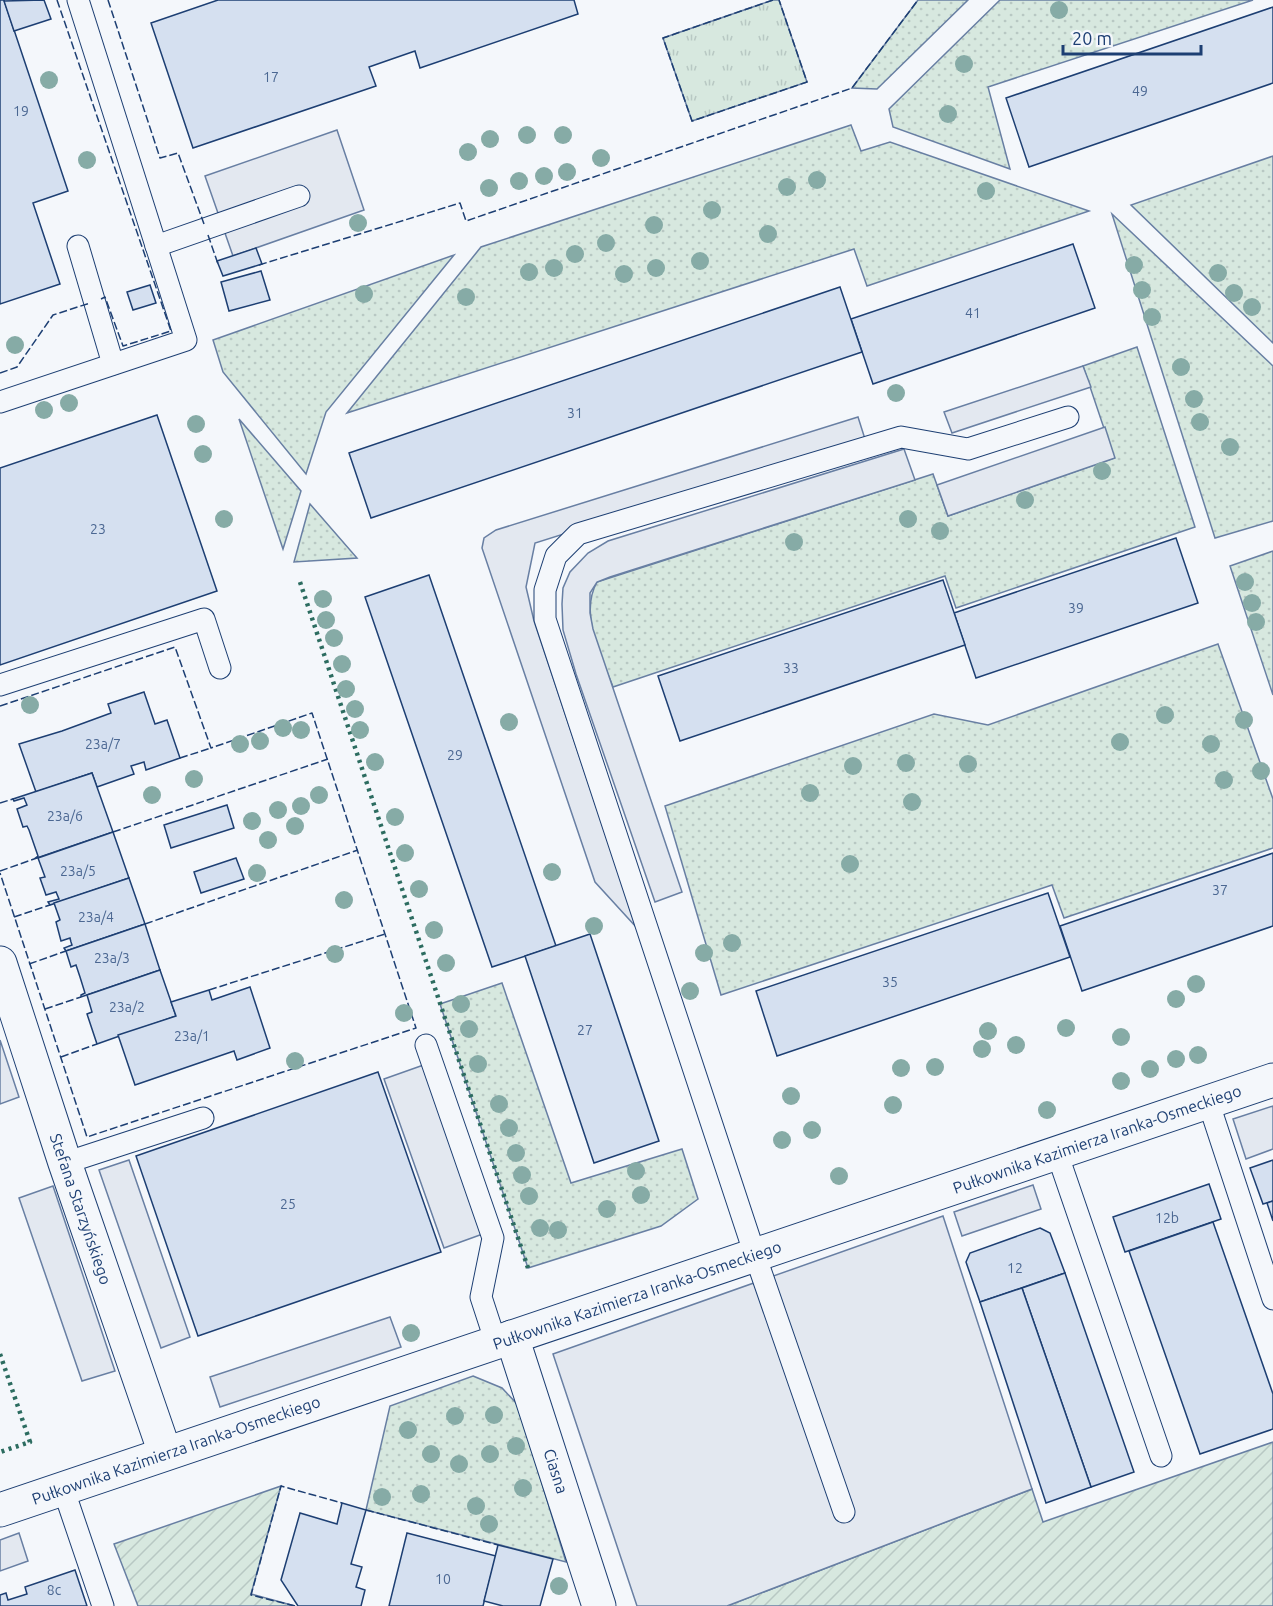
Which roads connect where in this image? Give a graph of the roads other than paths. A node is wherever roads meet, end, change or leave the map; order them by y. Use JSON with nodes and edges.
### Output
{"nodes":[{"id":1,"x":78,"y":0,"type":"edge"},
{"id":2,"x":299,"y":196,"type":"dead end"},
{"id":3,"x":78,"y":246,"type":"dead end"},
{"id":4,"x":156,"y":246,"type":"junction"},
{"id":5,"x":113,"y":364,"type":"junction"},
{"id":6,"x":0,"y":402,"type":"edge"},
{"id":7,"x":1068,"y":417,"type":"dead end"},
{"id":8,"x":220,"y":668,"type":"dead end"},
{"id":9,"x":0,"y":685,"type":"edge"},
{"id":10,"x":0,"y":963,"type":"edge"},
{"id":11,"x":426,"y":1045,"type":"dead end"},
{"id":12,"x":1273,"y":1080,"type":"edge"},
{"id":13,"x":1208,"y":1101,"type":"junction"},
{"id":14,"x":203,"y":1118,"type":"dead end"},
{"id":15,"x":1057,"y":1153,"type":"junction"},
{"id":16,"x":65,"y":1163,"type":"junction"},
{"id":17,"x":755,"y":1255,"type":"junction"},
{"id":18,"x":1273,"y":1299,"type":"edge"},
{"id":19,"x":504,"y":1340,"type":"junction"},
{"id":20,"x":165,"y":1453,"type":"junction"},
{"id":21,"x":1161,"y":1456,"type":"dead end"},
{"id":22,"x":63,"y":1488,"type":"junction"},
{"id":23,"x":0,"y":1510,"type":"edge"},
{"id":24,"x":844,"y":1512,"type":"dead end"},
{"id":25,"x":103,"y":1606,"type":"edge"},
{"id":26,"x":599,"y":1606,"type":"edge"}],
"edges":[{"from":1,"to":4,"type":"lane"},
{"from":2,"to":4,"type":"lane"},
{"from":3,"to":5,"type":"lane"},
{"from":4,"to":5,"type":"lane"},
{"from":5,"to":6,"type":"lane"},
{"from":7,"to":17,"type":"lane"},
{"from":8,"to":9,"type":"lane"},
{"from":10,"to":16,"type":"street","name":"Stefana Starzyńskiego"},
{"from":11,"to":19,"type":"lane"},
{"from":12,"to":13,"type":"street","name":"Pułkownika Kazimierza Iranka-Osmeckiego"},
{"from":13,"to":15,"type":"street","name":"Pułkownika Kazimierza Iranka-Osmeckiego"},
{"from":13,"to":18,"type":"lane"},
{"from":14,"to":16,"type":"lane"},
{"from":15,"to":17,"type":"street","name":"Pułkownika Kazimierza Iranka-Osmeckiego"},
{"from":15,"to":21,"type":"lane"},
{"from":16,"to":20,"type":"street","name":"Stefana Starzyńskiego"},
{"from":17,"to":19,"type":"street","name":"Pułkownika Kazimierza Iranka-Osmeckiego"},
{"from":17,"to":24,"type":"lane"},
{"from":19,"to":20,"type":"street","name":"Pułkownika Kazimierza Iranka-Osmeckiego"},
{"from":19,"to":26,"type":"street","name":"Ciasna"},
{"from":20,"to":22,"type":"street","name":"Pułkownika Kazimierza Iranka-Osmeckiego"},
{"from":22,"to":23,"type":"street","name":"Pułkownika Kazimierza Iranka-Osmeckiego"},
{"from":22,"to":25,"type":"lane"}]}
